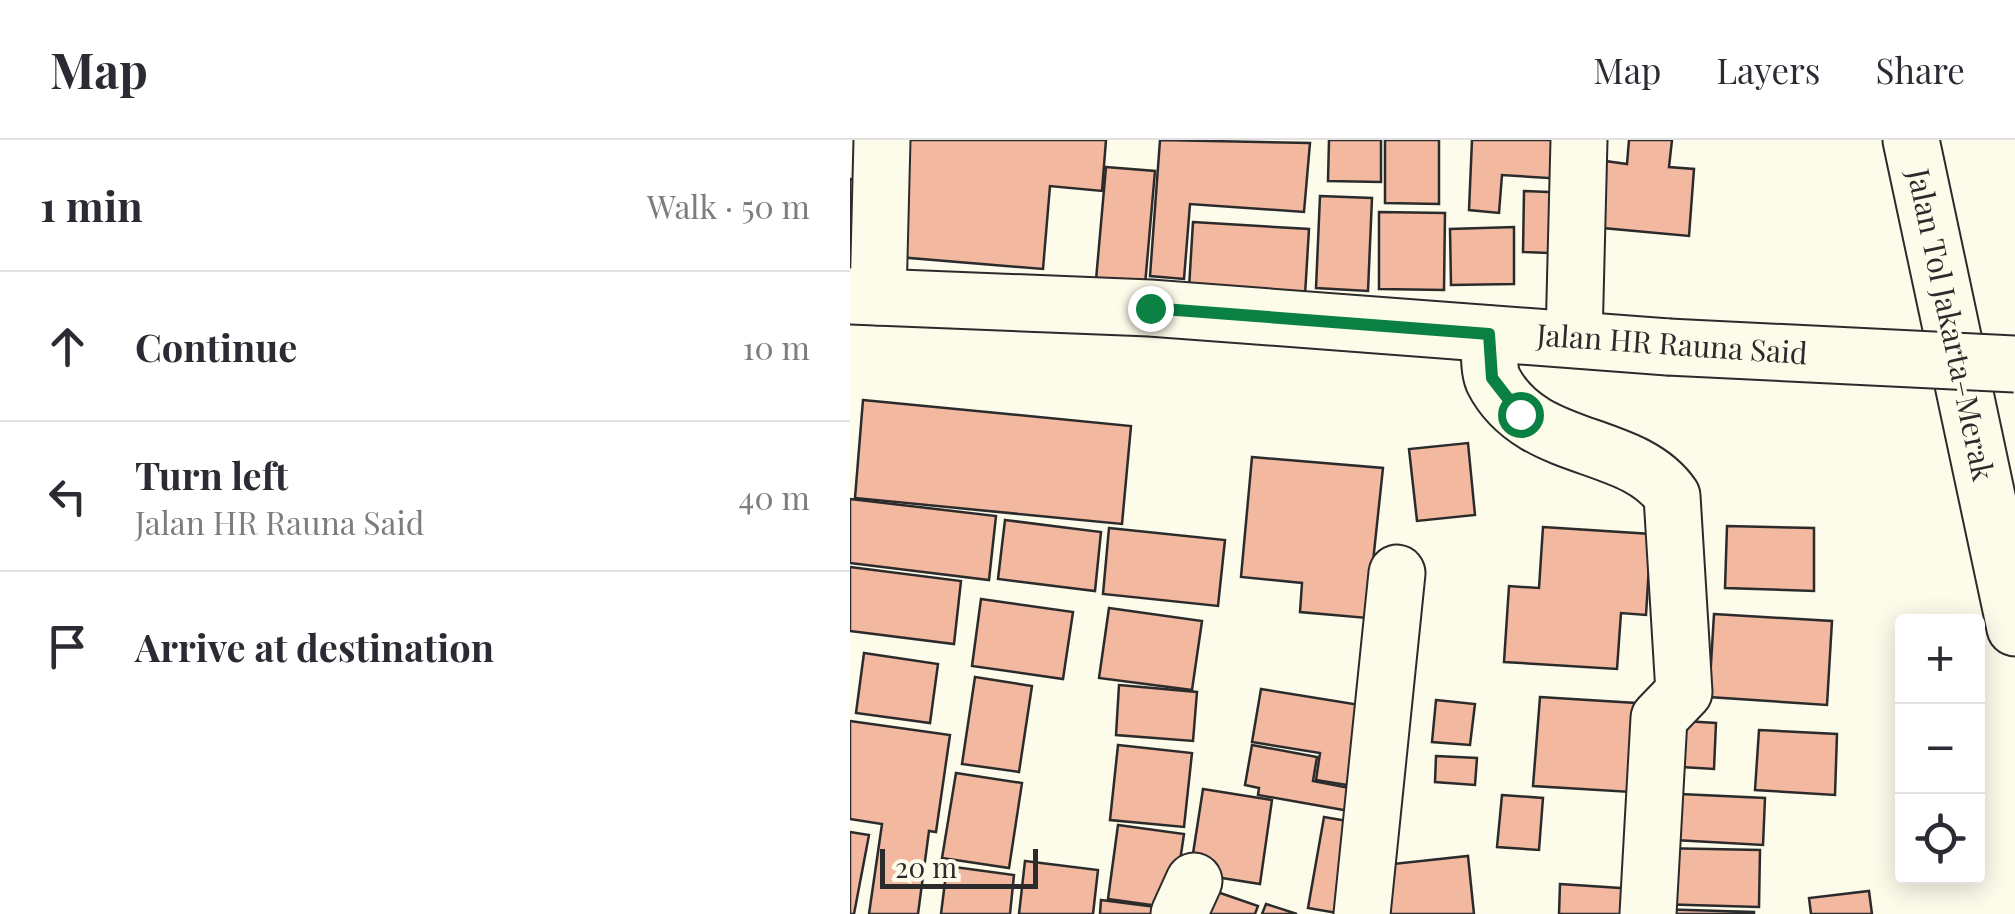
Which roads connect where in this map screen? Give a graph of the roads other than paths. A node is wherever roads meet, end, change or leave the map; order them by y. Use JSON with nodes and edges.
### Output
{"nodes":[{"id":1,"x":882,"y":140,"type":"edge"},
{"id":2,"x":1579,"y":140,"type":"edge"},
{"id":3,"x":1911,"y":140,"type":"edge"},
{"id":4,"x":864,"y":297,"type":"edge"},
{"id":5,"x":1489,"y":334,"type":"junction"},
{"id":6,"x":1574,"y":339,"type":"junction"},
{"id":7,"x":2015,"y":364,"type":"edge"},
{"id":8,"x":1398,"y":573,"type":"dead end"},
{"id":9,"x":2015,"y":628,"type":"edge"},
{"id":10,"x":1362,"y":914,"type":"edge"},
{"id":11,"x":1648,"y":914,"type":"edge"}],
"edges":[{"from":1,"to":4,"type":"main road"},
{"from":2,"to":6,"type":"main road"},
{"from":3,"to":9,"type":"main road","name":"Jalan Tol Jakarta–Merak"},
{"from":4,"to":5,"type":"main road","name":"Jalan HR Rauna Said"},
{"from":5,"to":6,"type":"main road","name":"Jalan HR Rauna Said"},
{"from":5,"to":11,"type":"main road"},
{"from":6,"to":7,"type":"main road","name":"Jalan HR Rauna Said","bridge":true},
{"from":8,"to":10,"type":"main road"}]}
